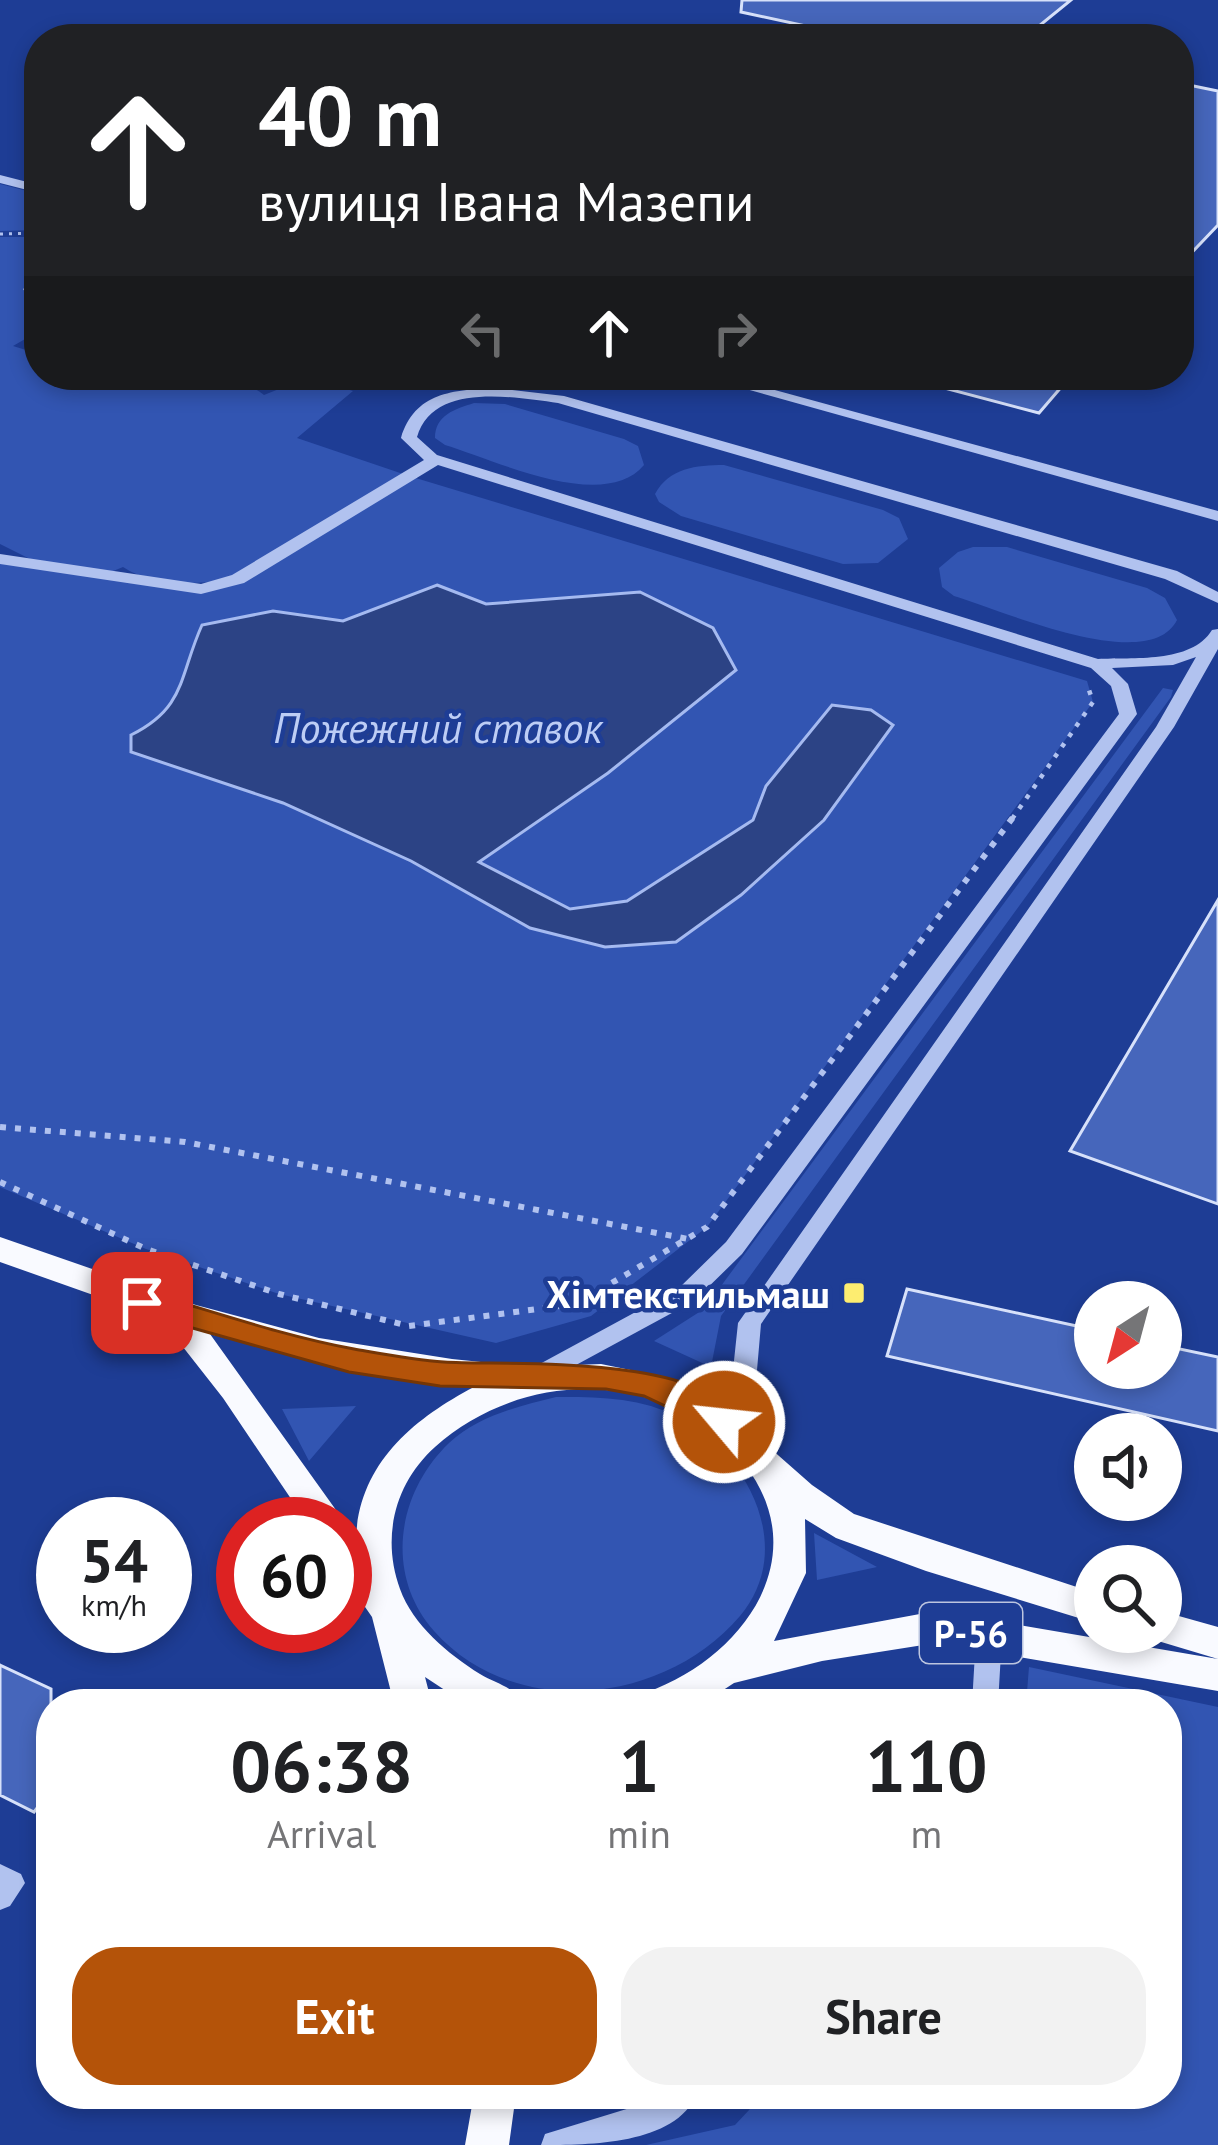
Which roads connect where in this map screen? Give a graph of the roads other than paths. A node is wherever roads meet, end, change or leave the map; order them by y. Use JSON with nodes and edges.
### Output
{"nodes":[{"id":1,"x":758,"y":390,"type":"edge"},
{"id":2,"x":435,"y":460,"type":"junction"},
{"id":3,"x":1218,"y":517,"type":"edge"},
{"id":4,"x":0,"y":559,"type":"edge"},
{"id":5,"x":1218,"y":598,"type":"edge"},
{"id":6,"x":1215,"y":639,"type":"edge"},
{"id":7,"x":1092,"y":673,"type":"junction"},
{"id":8,"x":0,"y":1249,"type":"edge"},
{"id":9,"x":175,"y":1314,"type":"junction"},
{"id":10,"x":532,"y":1378,"type":"junction"},
{"id":11,"x":756,"y":1452,"type":"junction"},
{"id":12,"x":309,"y":1497,"type":"edge"},
{"id":13,"x":372,"y":1588,"type":"edge"},
{"id":14,"x":1074,"y":1602,"type":"edge"},
{"id":15,"x":389,"y":1612,"type":"junction"},
{"id":16,"x":1182,"y":1633,"type":"edge"},
{"id":17,"x":989,"y":1636,"type":"junction"},
{"id":18,"x":1218,"y":1643,"type":"edge"},
{"id":19,"x":724,"y":1670,"type":"junction"},
{"id":20,"x":1218,"y":1675,"type":"edge"},
{"id":21,"x":409,"y":1689,"type":"edge"},
{"id":22,"x":467,"y":1689,"type":"edge"},
{"id":23,"x":694,"y":1689,"type":"edge"},
{"id":24,"x":707,"y":1689,"type":"edge"},
{"id":25,"x":986,"y":1689,"type":"edge"},
{"id":26,"x":0,"y":1877,"type":"edge"},
{"id":27,"x":0,"y":1897,"type":"edge"},
{"id":28,"x":493,"y":2109,"type":"edge"},
{"id":29,"x":668,"y":2109,"type":"edge"},
{"id":30,"x":487,"y":2145,"type":"edge"},
{"id":31,"x":556,"y":2145,"type":"edge"}],
"edges":[{"from":1,"to":3,"type":"street"},
{"from":2,"to":4,"type":"street"},
{"from":2,"to":5,"type":"street"},
{"from":2,"to":7,"type":"street"},
{"from":6,"to":7,"type":"street"},
{"from":6,"to":11,"type":"street"},
{"from":7,"to":10,"type":"street"},
{"from":8,"to":9,"type":"main road","number":"Р-56"},
{"from":9,"to":10,"type":"main road","number":"Р-56"},
{"from":9,"to":12,"type":"main road"},
{"from":10,"to":11,"type":"main road","number":"Р-56"},
{"from":10,"to":15,"type":"main road"},
{"from":11,"to":14,"type":"main road","number":"Р-56"},
{"from":11,"to":19,"type":"main road"},
{"from":13,"to":15,"type":"main road"},
{"from":15,"to":21,"type":"main road"},
{"from":15,"to":22,"type":"main road"},
{"from":16,"to":18,"type":"main road"},
{"from":17,"to":19,"type":"main road","number":"Р-56"},
{"from":17,"to":20,"type":"main road","number":"Р-56"},
{"from":17,"to":25,"type":"street"},
{"from":19,"to":23,"type":"main road","number":"Р-56"},
{"from":19,"to":24,"type":"main road"},
{"from":26,"to":27,"type":"street"},
{"from":28,"to":30,"type":"main road"},
{"from":29,"to":31,"type":"street"}]}
